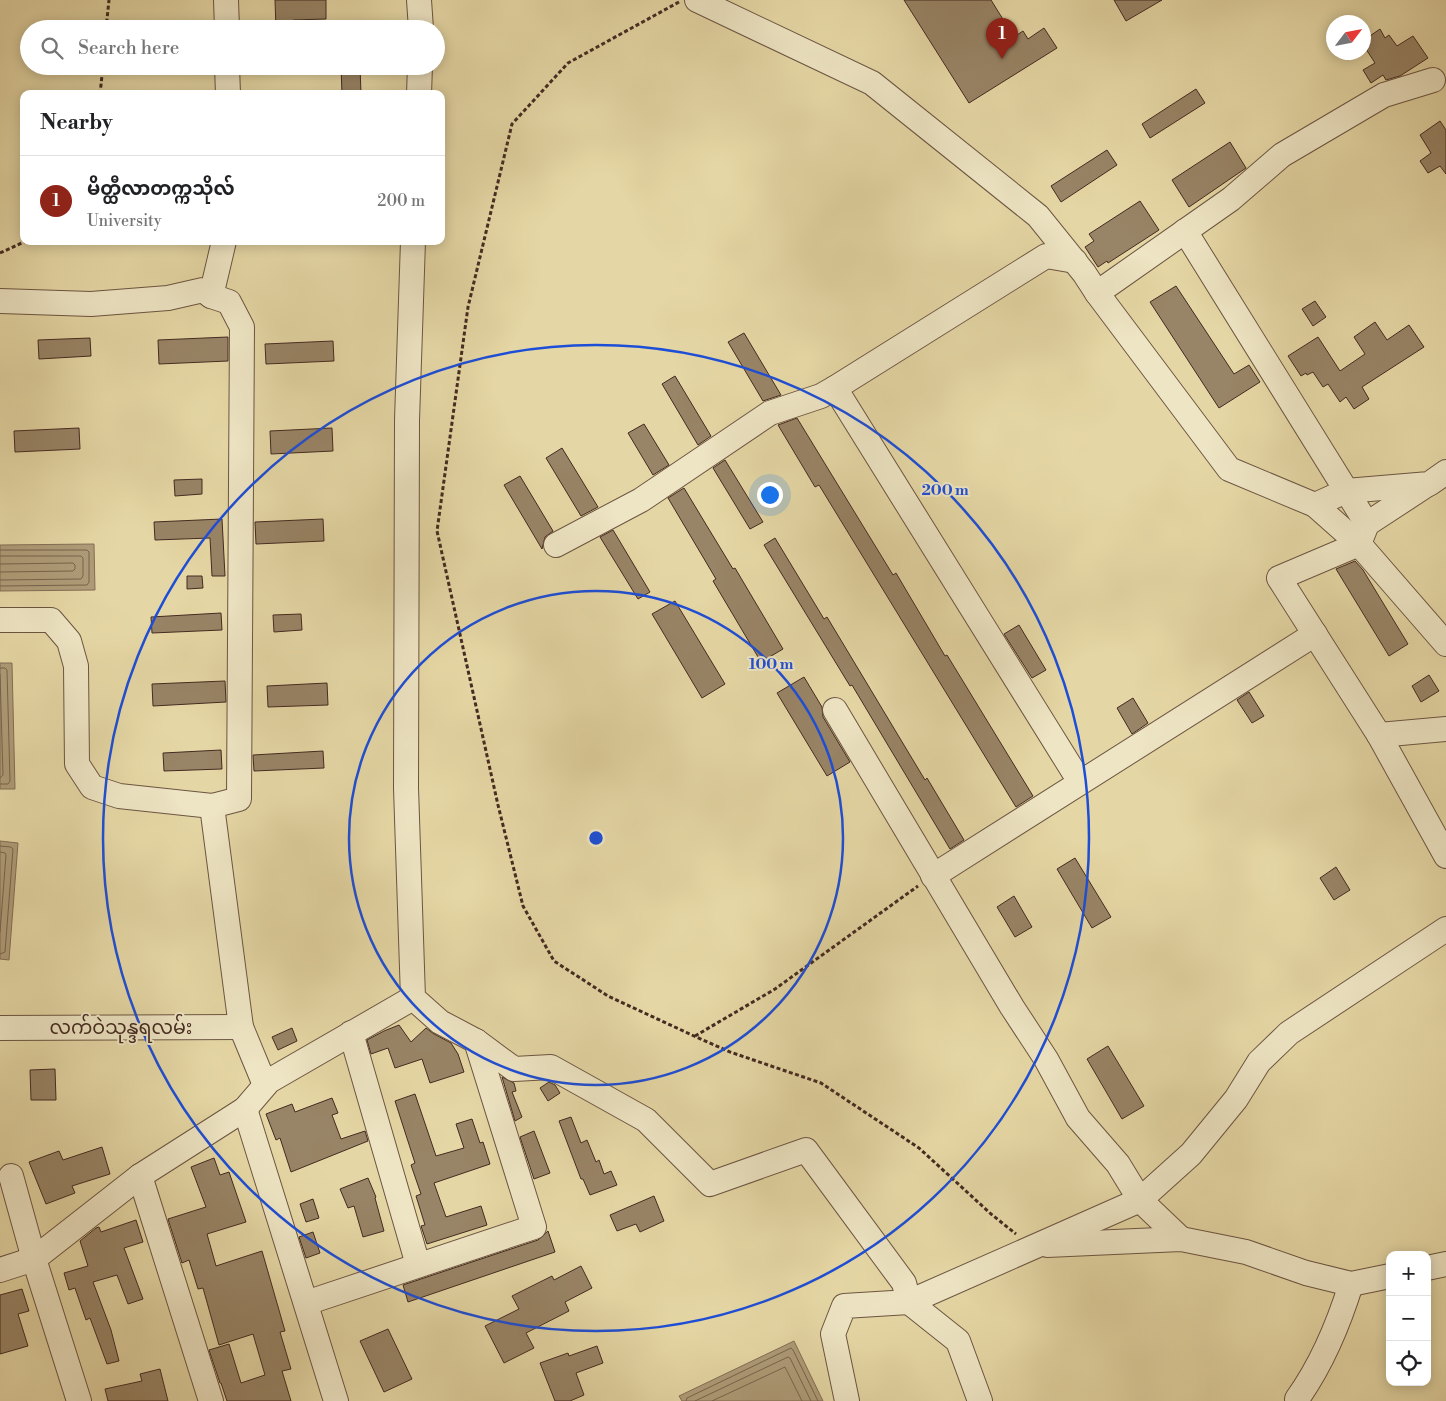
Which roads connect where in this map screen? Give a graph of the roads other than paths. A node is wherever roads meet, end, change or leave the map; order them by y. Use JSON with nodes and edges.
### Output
{"nodes":[{"id":1,"x":226,"y":0,"type":"edge"},
{"id":2,"x":419,"y":0,"type":"edge"},
{"id":3,"x":697,"y":0,"type":"edge"},
{"id":4,"x":227,"y":20,"type":"edge"},
{"id":5,"x":420,"y":20,"type":"edge"},
{"id":6,"x":227,"y":75,"type":"edge"},
{"id":7,"x":420,"y":75,"type":"edge"},
{"id":8,"x":1442,"y":81,"type":"edge"},
{"id":9,"x":228,"y":90,"type":"edge"},
{"id":10,"x":419,"y":90,"type":"edge"},
{"id":11,"x":1185,"y":231,"type":"junction"},
{"id":12,"x":223,"y":245,"type":"edge"},
{"id":13,"x":413,"y":245,"type":"edge"},
{"id":14,"x":1075,"y":261,"type":"junction"},
{"id":15,"x":1096,"y":293,"type":"junction"},
{"id":16,"x":211,"y":296,"type":"junction"},
{"id":17,"x":0,"y":301,"type":"edge"},
{"id":18,"x":835,"y":388,"type":"junction"},
{"id":19,"x":1437,"y":478,"type":"edge"},
{"id":20,"x":1346,"y":491,"type":"junction"},
{"id":21,"x":1315,"y":505,"type":"junction"},
{"id":22,"x":1363,"y":534,"type":"junction"},
{"id":23,"x":556,"y":545,"type":"dead end"},
{"id":24,"x":0,"y":620,"type":"edge"},
{"id":25,"x":1315,"y":634,"type":"junction"},
{"id":26,"x":1446,"y":644,"type":"edge"},
{"id":27,"x":835,"y":710,"type":"dead end"},
{"id":28,"x":1446,"y":729,"type":"edge"},
{"id":29,"x":1379,"y":735,"type":"junction"},
{"id":30,"x":1080,"y":782,"type":"junction"},
{"id":31,"x":212,"y":806,"type":"junction"},
{"id":32,"x":1446,"y":856,"type":"edge"},
{"id":33,"x":933,"y":876,"type":"junction"},
{"id":34,"x":1446,"y":928,"type":"edge"},
{"id":35,"x":413,"y":998,"type":"junction"},
{"id":36,"x":242,"y":1027,"type":"junction"},
{"id":37,"x":0,"y":1028,"type":"edge"},
{"id":38,"x":351,"y":1033,"type":"junction"},
{"id":39,"x":476,"y":1041,"type":"junction"},
{"id":40,"x":266,"y":1085,"type":"junction"},
{"id":41,"x":245,"y":1109,"type":"junction"},
{"id":42,"x":11,"y":1176,"type":"dead end"},
{"id":43,"x":140,"y":1176,"type":"junction"},
{"id":44,"x":1140,"y":1200,"type":"junction"},
{"id":45,"x":1181,"y":1239,"type":"junction"},
{"id":46,"x":1033,"y":1246,"type":"junction"},
{"id":47,"x":34,"y":1259,"type":"junction"},
{"id":48,"x":1446,"y":1264,"type":"edge"},
{"id":49,"x":418,"y":1265,"type":"junction"},
{"id":50,"x":1431,"y":1267,"type":"edge"},
{"id":51,"x":0,"y":1270,"type":"edge"},
{"id":52,"x":1386,"y":1277,"type":"edge"},
{"id":53,"x":1351,"y":1284,"type":"junction"},
{"id":54,"x":910,"y":1302,"type":"junction"},
{"id":55,"x":306,"y":1303,"type":"junction"},
{"id":56,"x":1297,"y":1399,"type":"dead end"},
{"id":57,"x":80,"y":1401,"type":"edge"},
{"id":58,"x":211,"y":1401,"type":"edge"},
{"id":59,"x":336,"y":1401,"type":"edge"},
{"id":60,"x":847,"y":1401,"type":"edge"},
{"id":61,"x":980,"y":1401,"type":"edge"}],
"edges":[{"from":1,"to":4,"type":"street"},
{"from":2,"to":5,"type":"street"},
{"from":3,"to":14,"type":"street"},
{"from":6,"to":9,"type":"street"},
{"from":7,"to":10,"type":"street"},
{"from":8,"to":11,"type":"street"},
{"from":11,"to":15,"type":"street"},
{"from":11,"to":20,"type":"street"},
{"from":12,"to":16,"type":"street"},
{"from":13,"to":35,"type":"street"},
{"from":14,"to":15,"type":"street"},
{"from":14,"to":18,"type":"street"},
{"from":15,"to":21,"type":"street"},
{"from":16,"to":17,"type":"street"},
{"from":16,"to":31,"type":"street"},
{"from":18,"to":23,"type":"street"},
{"from":18,"to":30,"type":"street"},
{"from":19,"to":20,"type":"street"},
{"from":19,"to":22,"type":"street"},
{"from":20,"to":21,"type":"street"},
{"from":20,"to":22,"type":"street"},
{"from":21,"to":22,"type":"street"},
{"from":22,"to":25,"type":"street"},
{"from":22,"to":26,"type":"street"},
{"from":24,"to":31,"type":"street"},
{"from":25,"to":29,"type":"street"},
{"from":25,"to":30,"type":"street"},
{"from":27,"to":33,"type":"street"},
{"from":28,"to":29,"type":"street"},
{"from":29,"to":32,"type":"street"},
{"from":30,"to":33,"type":"street"},
{"from":31,"to":36,"type":"street"},
{"from":33,"to":44,"type":"street"},
{"from":34,"to":44,"type":"street"},
{"from":35,"to":38,"type":"street"},
{"from":35,"to":39,"type":"street"},
{"from":36,"to":37,"type":"street","name":"လက်ဝဲသုန္ဒရလမ်း"},
{"from":36,"to":40,"type":"street"},
{"from":38,"to":40,"type":"street"},
{"from":38,"to":49,"type":"street"},
{"from":39,"to":49,"type":"street"},
{"from":39,"to":54,"type":"street"},
{"from":40,"to":41,"type":"street"},
{"from":41,"to":43,"type":"street"},
{"from":41,"to":55,"type":"street"},
{"from":42,"to":47,"type":"street"},
{"from":43,"to":47,"type":"street"},
{"from":43,"to":58,"type":"street"},
{"from":44,"to":45,"type":"street"},
{"from":44,"to":46,"type":"street"},
{"from":45,"to":46,"type":"street"},
{"from":45,"to":53,"type":"street"},
{"from":46,"to":54,"type":"street"},
{"from":47,"to":51,"type":"street"},
{"from":47,"to":57,"type":"street"},
{"from":48,"to":50,"type":"street"},
{"from":49,"to":55,"type":"street"},
{"from":52,"to":53,"type":"street"},
{"from":53,"to":56,"type":"street"},
{"from":54,"to":60,"type":"street"},
{"from":54,"to":61,"type":"street"},
{"from":55,"to":59,"type":"street"}]}
